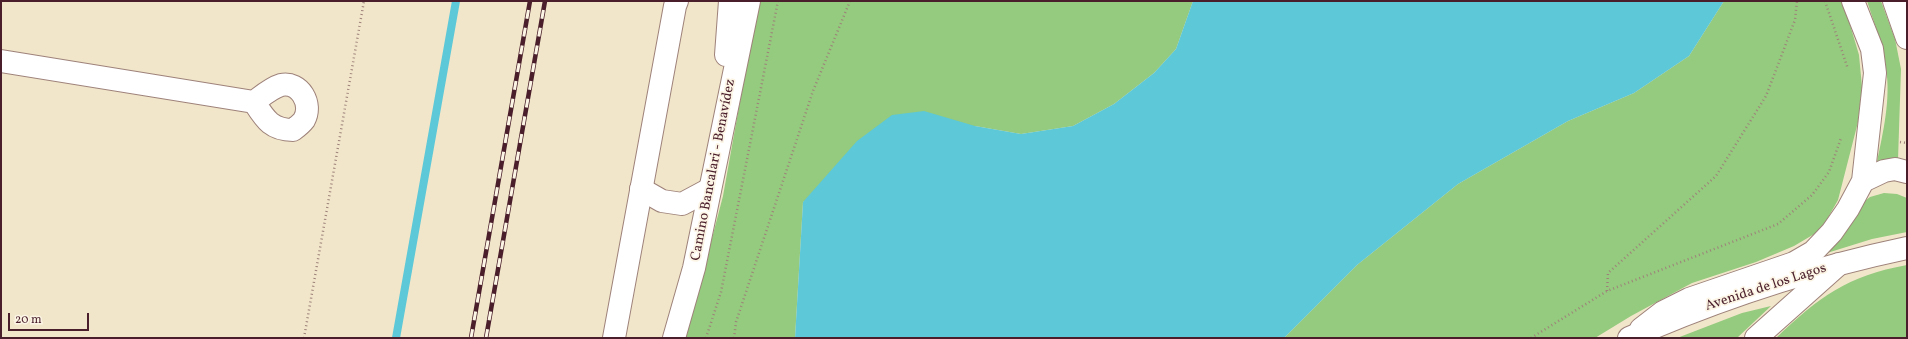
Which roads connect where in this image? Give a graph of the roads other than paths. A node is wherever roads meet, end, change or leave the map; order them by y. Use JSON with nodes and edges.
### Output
{"nodes":[{"id":1,"x":730,"y":1,"type":"edge"},
{"id":2,"x":749,"y":1,"type":"edge"},
{"id":3,"x":1853,"y":1,"type":"edge"},
{"id":4,"x":1894,"y":1,"type":"edge"},
{"id":5,"x":676,"y":3,"type":"edge"},
{"id":6,"x":1907,"y":38,"type":"edge"},
{"id":7,"x":1,"y":61,"type":"edge"},
{"id":8,"x":254,"y":102,"type":"dead end"},
{"id":9,"x":1907,"y":172,"type":"edge"},
{"id":10,"x":1863,"y":181,"type":"junction"},
{"id":11,"x":642,"y":189,"type":"junction"},
{"id":12,"x":710,"y":189,"type":"junction"},
{"id":13,"x":1907,"y":248,"type":"edge"},
{"id":14,"x":1838,"y":264,"type":"junction"},
{"id":15,"x":614,"y":338,"type":"edge"},
{"id":16,"x":674,"y":338,"type":"edge"},
{"id":17,"x":1630,"y":338,"type":"edge"},
{"id":18,"x":1756,"y":338,"type":"edge"}],
"edges":[{"from":1,"to":12,"type":"street"},
{"from":2,"to":12,"type":"street","name":"Camino Bancalari - Benavídez"},
{"from":3,"to":10,"type":"street"},
{"from":4,"to":6,"type":"street"},
{"from":5,"to":11,"type":"street"},
{"from":7,"to":8,"type":"street"},
{"from":9,"to":10,"type":"street"},
{"from":10,"to":17,"type":"street"},
{"from":11,"to":12,"type":"street"},
{"from":11,"to":15,"type":"street"},
{"from":12,"to":16,"type":"street","name":"Camino Bancalari - Benavídez"},
{"from":13,"to":14,"type":"street","name":"Avenida de los Lagos"},
{"from":14,"to":17,"type":"street","name":"Avenida de los Lagos"},
{"from":14,"to":18,"type":"street"}]}
